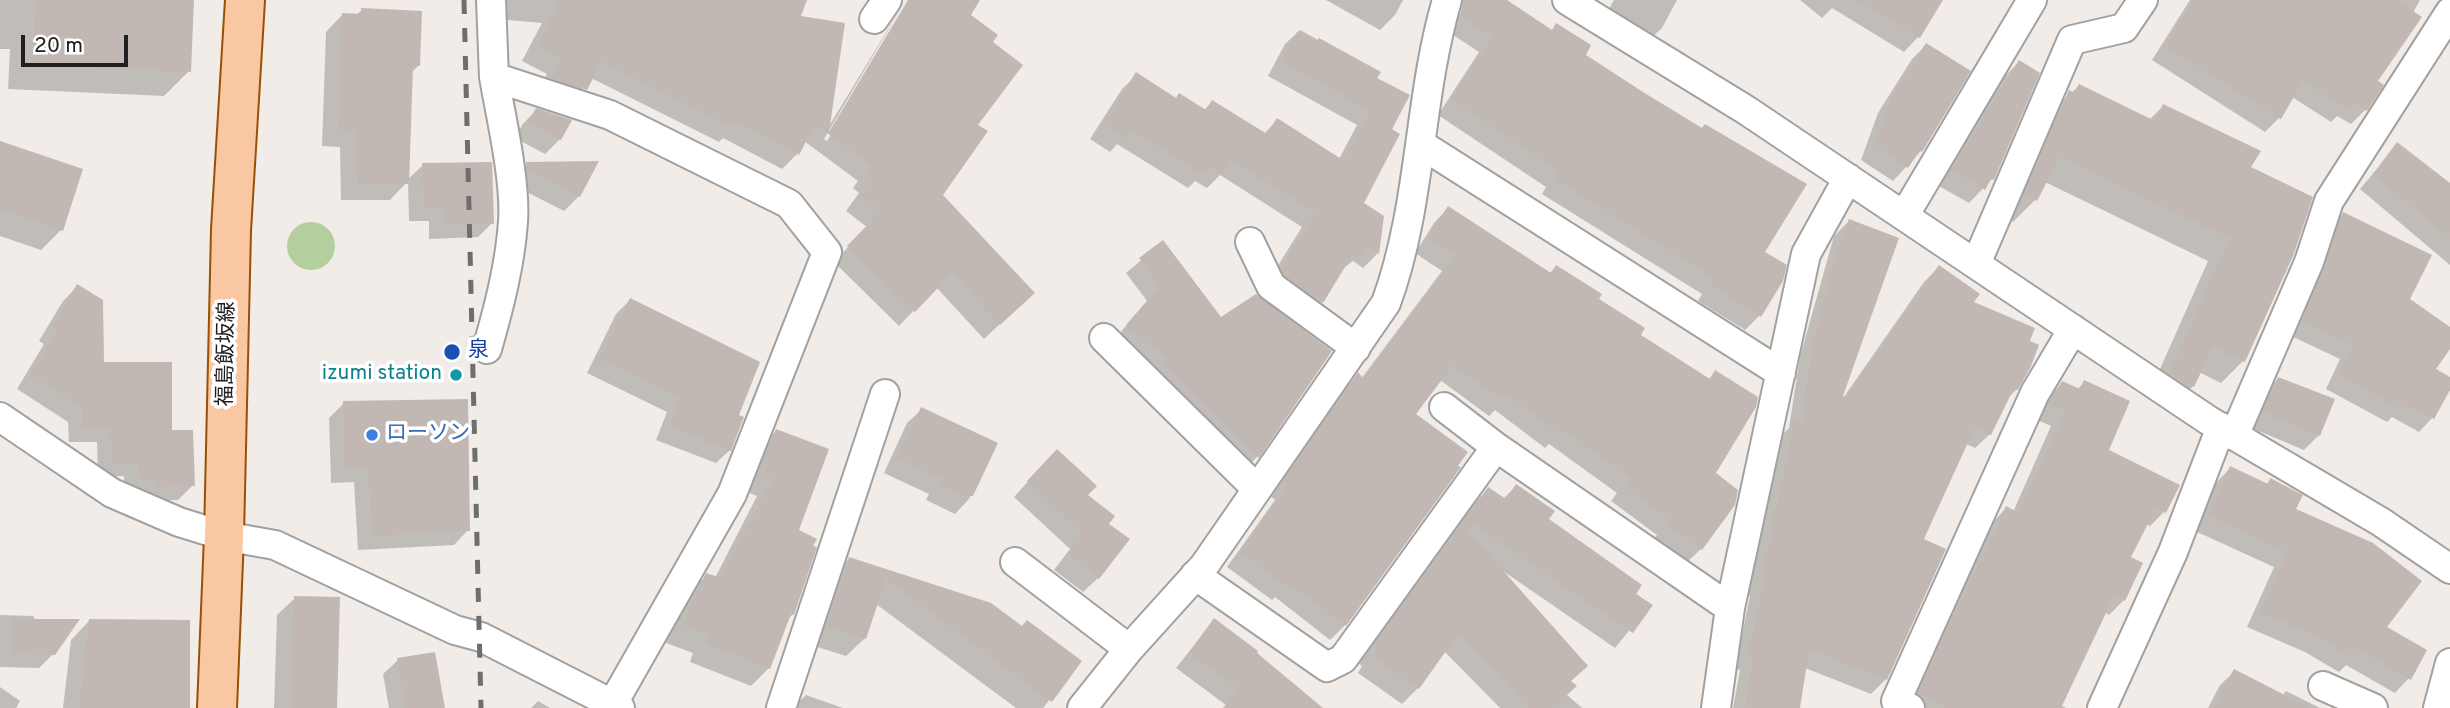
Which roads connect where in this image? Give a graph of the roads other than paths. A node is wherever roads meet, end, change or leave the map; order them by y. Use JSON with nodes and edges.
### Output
{"nodes":[{"id":1,"x":245,"y":0,"type":"edge"},
{"id":2,"x":491,"y":0,"type":"edge"},
{"id":3,"x":1447,"y":0,"type":"edge"},
{"id":4,"x":1567,"y":0,"type":"edge"},
{"id":5,"x":2032,"y":0,"type":"edge"},
{"id":6,"x":2143,"y":0,"type":"edge"},
{"id":7,"x":2450,"y":12,"type":"edge"},
{"id":8,"x":494,"y":77,"type":"junction"},
{"id":9,"x":1422,"y":145,"type":"junction"},
{"id":10,"x":1847,"y":178,"type":"junction"},
{"id":11,"x":1903,"y":216,"type":"junction"},
{"id":12,"x":1250,"y":242,"type":"dead end"},
{"id":13,"x":1976,"y":264,"type":"junction"},
{"id":14,"x":2073,"y":329,"type":"junction"},
{"id":15,"x":1104,"y":338,"type":"dead end"},
{"id":16,"x":1356,"y":348,"type":"junction"},
{"id":17,"x":487,"y":349,"type":"dead end"},
{"id":18,"x":1781,"y":373,"type":"junction"},
{"id":19,"x":885,"y":394,"type":"dead end"},
{"id":20,"x":1444,"y":407,"type":"dead end"},
{"id":21,"x":0,"y":416,"type":"edge"},
{"id":22,"x":2228,"y":431,"type":"junction"},
{"id":23,"x":1496,"y":447,"type":"junction"},
{"id":24,"x":1257,"y":489,"type":"junction"},
{"id":25,"x":225,"y":536,"type":"junction"},
{"id":26,"x":1015,"y":562,"type":"dead end"},
{"id":27,"x":2450,"y":569,"type":"edge"},
{"id":28,"x":1195,"y":575,"type":"junction"},
{"id":29,"x":1730,"y":608,"type":"junction"},
{"id":30,"x":1129,"y":649,"type":"junction"},
{"id":31,"x":2450,"y":663,"type":"edge"},
{"id":32,"x":2323,"y":686,"type":"dead end"},
{"id":33,"x":616,"y":706,"type":"edge"},
{"id":34,"x":217,"y":708,"type":"edge"},
{"id":35,"x":781,"y":708,"type":"edge"},
{"id":36,"x":1082,"y":708,"type":"edge"},
{"id":37,"x":1716,"y":708,"type":"edge"},
{"id":38,"x":1910,"y":708,"type":"edge"},
{"id":39,"x":2102,"y":708,"type":"edge"},
{"id":40,"x":2373,"y":708,"type":"edge"},
{"id":41,"x":2438,"y":708,"type":"edge"}],
"edges":[{"from":1,"to":25,"type":"main road","name":"福島飯坂線"},
{"from":2,"to":8,"type":"street"},
{"from":3,"to":9,"type":"street"},
{"from":4,"to":10,"type":"street"},
{"from":5,"to":11,"type":"street"},
{"from":6,"to":13,"type":"street"},
{"from":7,"to":22,"type":"street"},
{"from":8,"to":17,"type":"street"},
{"from":8,"to":33,"type":"street"},
{"from":9,"to":16,"type":"street"},
{"from":9,"to":18,"type":"street"},
{"from":10,"to":11,"type":"street"},
{"from":10,"to":18,"type":"street"},
{"from":11,"to":13,"type":"street"},
{"from":12,"to":16,"type":"street"},
{"from":13,"to":14,"type":"street"},
{"from":14,"to":22,"type":"street"},
{"from":14,"to":38,"type":"street"},
{"from":15,"to":24,"type":"street"},
{"from":16,"to":24,"type":"street"},
{"from":18,"to":29,"type":"street"},
{"from":19,"to":35,"type":"street"},
{"from":20,"to":23,"type":"street"},
{"from":21,"to":25,"type":"street"},
{"from":22,"to":27,"type":"street"},
{"from":22,"to":39,"type":"street"},
{"from":23,"to":28,"type":"street"},
{"from":23,"to":29,"type":"street"},
{"from":24,"to":28,"type":"street"},
{"from":25,"to":33,"type":"street"},
{"from":25,"to":34,"type":"main road","name":"福島飯坂線"},
{"from":26,"to":30,"type":"street"},
{"from":28,"to":30,"type":"street"},
{"from":29,"to":37,"type":"street"},
{"from":30,"to":36,"type":"street"},
{"from":31,"to":41,"type":"street"},
{"from":32,"to":40,"type":"street"}]}
